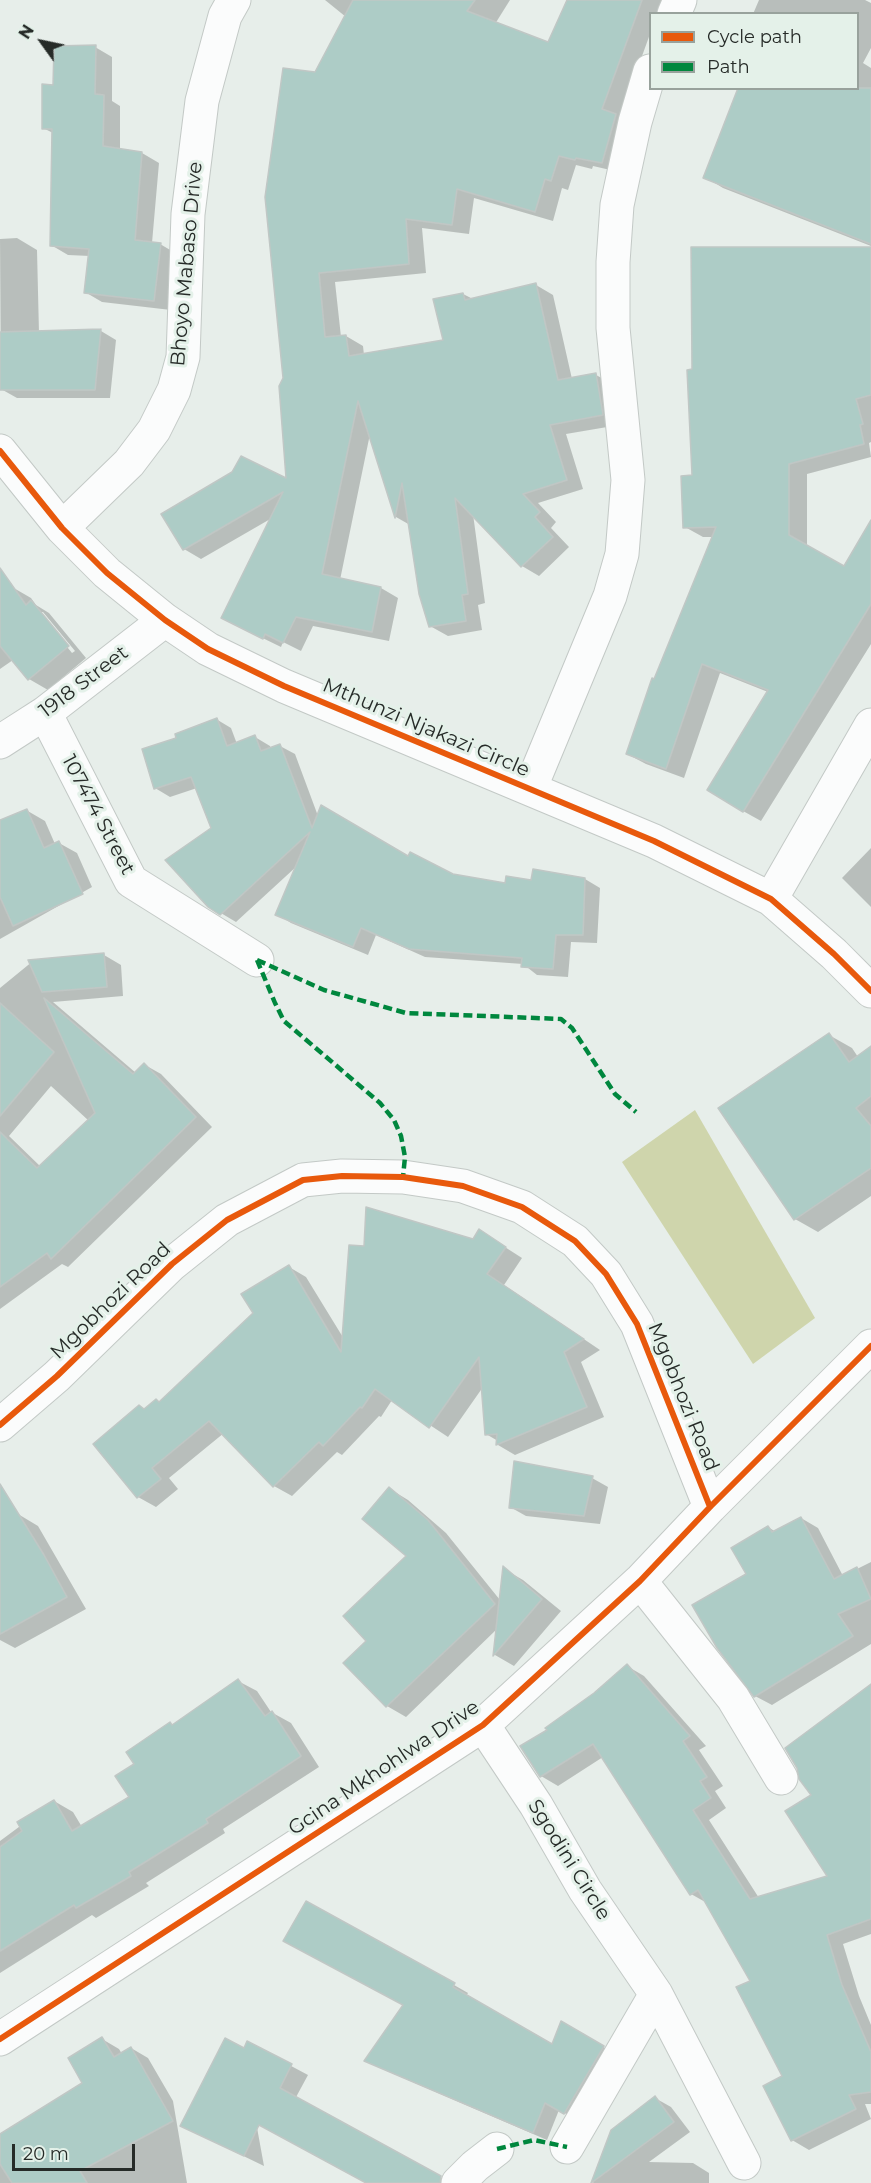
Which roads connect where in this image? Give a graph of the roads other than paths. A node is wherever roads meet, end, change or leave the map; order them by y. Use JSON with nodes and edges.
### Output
{"nodes":[{"id":1,"x":234,"y":0,"type":"edge"},
{"id":2,"x":649,"y":77,"type":"edge"},
{"id":3,"x":0,"y":451,"type":"edge"},
{"id":4,"x":62,"y":528,"type":"junction"},
{"id":5,"x":165,"y":620,"type":"junction"},
{"id":6,"x":45,"y":713,"type":"junction"},
{"id":7,"x":871,"y":725,"type":"edge"},
{"id":8,"x":0,"y":742,"type":"edge"},
{"id":9,"x":530,"y":789,"type":"junction"},
{"id":10,"x":771,"y":899,"type":"junction"},
{"id":11,"x":258,"y":960,"type":"dead end"},
{"id":12,"x":871,"y":991,"type":"edge"},
{"id":13,"x":871,"y":1346,"type":"edge"},
{"id":14,"x":0,"y":1425,"type":"edge"},
{"id":15,"x":710,"y":1507,"type":"junction"},
{"id":16,"x":640,"y":1581,"type":"junction"},
{"id":17,"x":483,"y":1725,"type":"junction"},
{"id":18,"x":781,"y":1778,"type":"dead end"},
{"id":19,"x":656,"y":1994,"type":"junction"},
{"id":20,"x":0,"y":2039,"type":"edge"},
{"id":21,"x":567,"y":2147,"type":"dead end"},
{"id":22,"x":497,"y":2149,"type":"dead end"},
{"id":23,"x":744,"y":2163,"type":"dead end"},
{"id":24,"x":458,"y":2183,"type":"edge"}],
"edges":[{"from":1,"to":4,"type":"street","name":"Bhoyo Mabaso Drive"},
{"from":2,"to":9,"type":"street","name":"Mthunzi Njakazi Circle"},
{"from":3,"to":4,"type":"street","name":"Mthunzi Njakazi Circle"},
{"from":4,"to":5,"type":"street","name":"Mthunzi Njakazi Circle"},
{"from":5,"to":6,"type":"street","name":"1918 Street"},
{"from":5,"to":9,"type":"street","name":"Mthunzi Njakazi Circle"},
{"from":6,"to":8,"type":"street","name":"1918 Street"},
{"from":6,"to":11,"type":"street","name":"107474 Street"},
{"from":7,"to":10,"type":"street"},
{"from":9,"to":10,"type":"street","name":"Mthunzi Njakazi Circle"},
{"from":10,"to":12,"type":"street","name":"Mthunzi Njakazi Circle"},
{"from":13,"to":15,"type":"street","name":"Gcina Mkhohlwa Drive"},
{"from":14,"to":15,"type":"street","name":"Mgobhozi Road"},
{"from":15,"to":16,"type":"street","name":"Gcina Mkhohlwa Drive"},
{"from":16,"to":17,"type":"street","name":"Gcina Mkhohlwa Drive"},
{"from":16,"to":18,"type":"street"},
{"from":17,"to":19,"type":"street","name":"Sgodini Circle"},
{"from":17,"to":20,"type":"street","name":"Gcina Mkhohlwa Drive"},
{"from":19,"to":21,"type":"street"},
{"from":19,"to":23,"type":"street","name":"Sgodini Circle"},
{"from":22,"to":24,"type":"street"}]}
